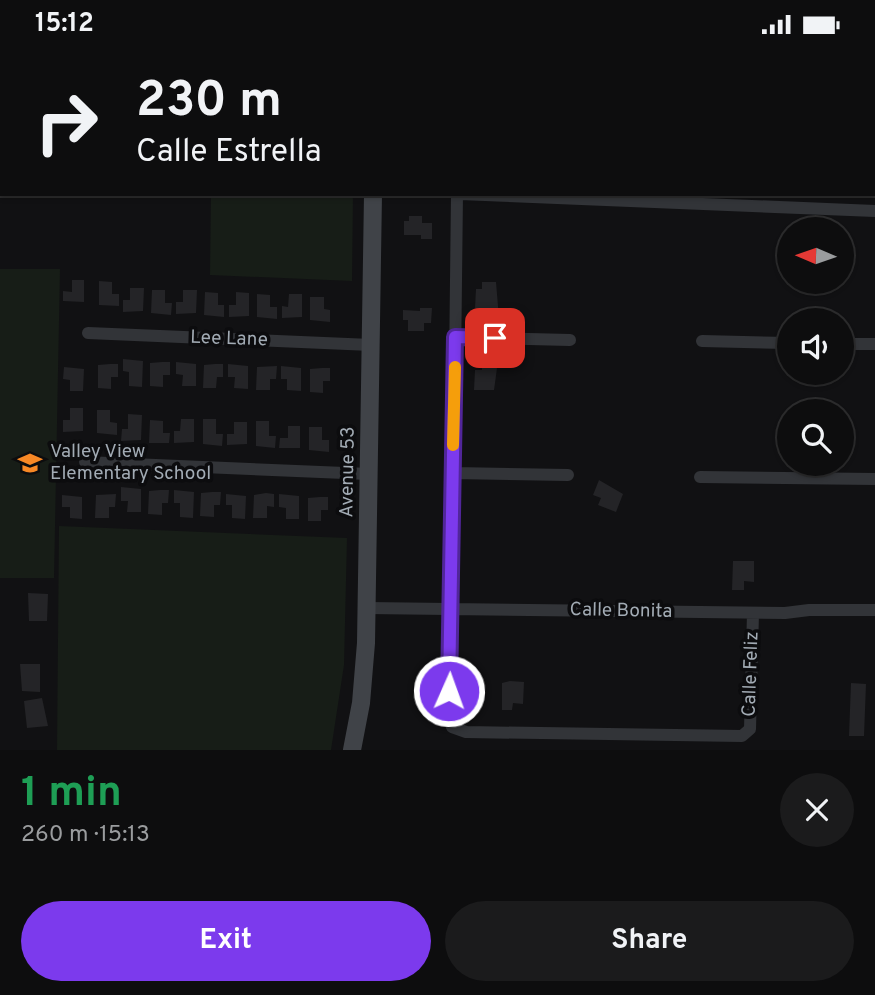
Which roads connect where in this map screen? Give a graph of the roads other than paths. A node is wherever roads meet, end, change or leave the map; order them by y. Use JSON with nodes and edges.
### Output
{"nodes":[{"id":1,"x":373,"y":196,"type":"edge"},
{"id":2,"x":458,"y":196,"type":"edge"},
{"id":3,"x":507,"y":196,"type":"edge"},
{"id":4,"x":875,"y":211,"type":"edge"},
{"id":5,"x":88,"y":333,"type":"dead end"},
{"id":6,"x":455,"y":337,"type":"junction"},
{"id":7,"x":570,"y":340,"type":"dead end"},
{"id":8,"x":702,"y":341,"type":"dead end"},
{"id":9,"x":777,"y":343,"type":"edge"},
{"id":10,"x":854,"y":344,"type":"edge"},
{"id":11,"x":875,"y":344,"type":"edge"},
{"id":12,"x":371,"y":345,"type":"junction"},
{"id":13,"x":85,"y":462,"type":"dead end"},
{"id":14,"x":453,"y":473,"type":"junction"},
{"id":15,"x":369,"y":474,"type":"junction"},
{"id":16,"x":568,"y":475,"type":"dead end"},
{"id":17,"x":700,"y":477,"type":"dead end"},
{"id":18,"x":875,"y":479,"type":"edge"},
{"id":19,"x":367,"y":608,"type":"junction"},
{"id":20,"x":452,"y":609,"type":"junction"},
{"id":21,"x":875,"y":610,"type":"edge"},
{"id":22,"x":753,"y":613,"type":"junction"},
{"id":23,"x":352,"y":750,"type":"edge"}],
"edges":[{"from":1,"to":12,"type":"street","name":"Avenue 53"},
{"from":2,"to":6,"type":"street"},
{"from":3,"to":4,"type":"street"},
{"from":5,"to":12,"type":"street","name":"Lee Lane"},
{"from":6,"to":7,"type":"street"},
{"from":6,"to":14,"type":"street"},
{"from":8,"to":9,"type":"street"},
{"from":10,"to":11,"type":"street"},
{"from":12,"to":15,"type":"street","name":"Avenue 53"},
{"from":13,"to":15,"type":"street"},
{"from":14,"to":16,"type":"street"},
{"from":14,"to":20,"type":"street"},
{"from":15,"to":19,"type":"street","name":"Avenue 53"},
{"from":17,"to":18,"type":"street"},
{"from":19,"to":20,"type":"street","name":"Calle Bonita"},
{"from":19,"to":23,"type":"street","name":"Avenue 53"},
{"from":20,"to":22,"type":"street","name":"Calle Bonita"},
{"from":20,"to":22,"type":"street","name":"Calle Feliz"},
{"from":21,"to":22,"type":"street","name":"Calle Bonita"}]}
